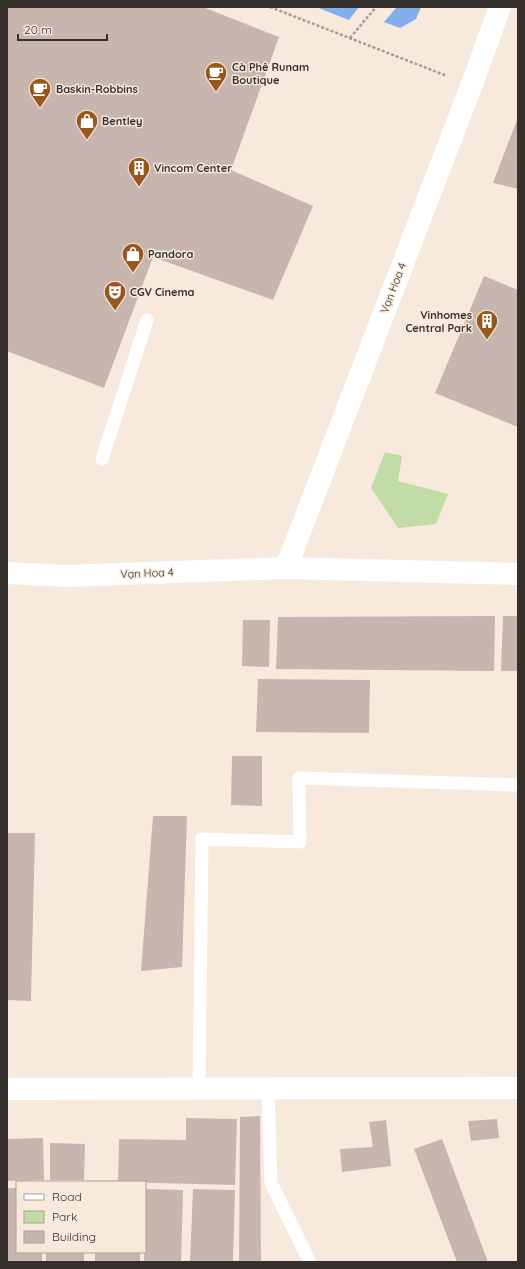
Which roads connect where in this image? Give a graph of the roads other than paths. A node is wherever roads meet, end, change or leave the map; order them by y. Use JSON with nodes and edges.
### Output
{"nodes":[{"id":1,"x":500,"y":7,"type":"edge"},
{"id":2,"x":147,"y":320,"type":"dead end"},
{"id":3,"x":102,"y":459,"type":"dead end"},
{"id":4,"x":286,"y":568,"type":"junction"},
{"id":5,"x":7,"y":574,"type":"edge"},
{"id":6,"x":518,"y":574,"type":"edge"},
{"id":7,"x":518,"y":785,"type":"edge"},
{"id":8,"x":268,"y":1088,"type":"junction"},
{"id":9,"x":518,"y":1088,"type":"edge"},
{"id":10,"x":7,"y":1089,"type":"edge"},
{"id":11,"x":199,"y":1089,"type":"junction"},
{"id":12,"x":310,"y":1262,"type":"edge"}],
"edges":[{"from":1,"to":4,"type":"street","name":"Vạn Hoa 4"},
{"from":2,"to":3,"type":"lane"},
{"from":4,"to":5,"type":"street","name":"Vạn Hoa 4"},
{"from":4,"to":6,"type":"street","name":"Vạn Hoa 4"},
{"from":7,"to":11,"type":"lane"},
{"from":8,"to":9,"type":"street"},
{"from":8,"to":11,"type":"street"},
{"from":8,"to":12,"type":"lane"},
{"from":10,"to":11,"type":"street"}]}
